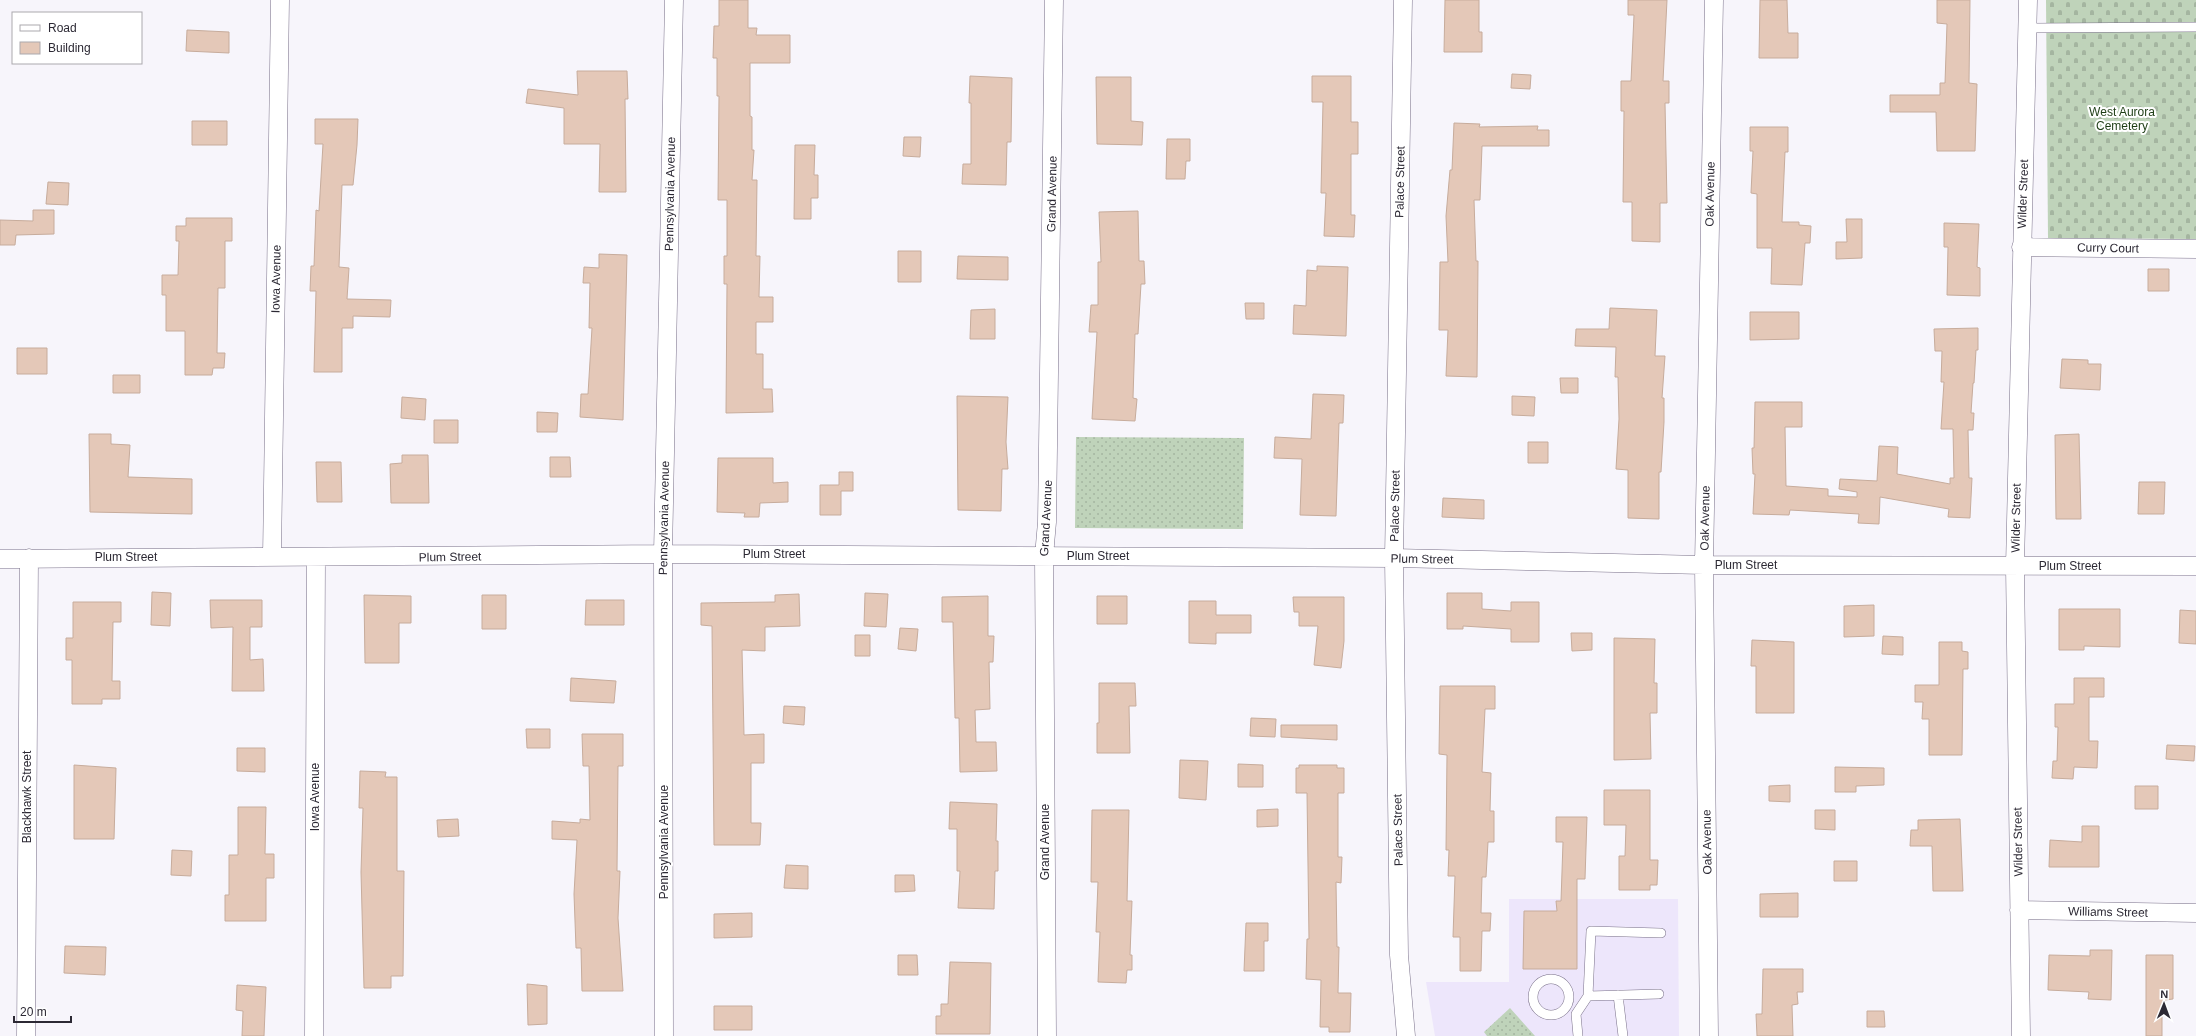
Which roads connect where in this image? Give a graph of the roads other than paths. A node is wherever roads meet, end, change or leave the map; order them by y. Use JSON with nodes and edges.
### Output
{"nodes":[{"id":1,"x":280,"y":0,"type":"edge"},
{"id":2,"x":674,"y":0,"type":"edge"},
{"id":3,"x":1054,"y":0,"type":"edge"},
{"id":4,"x":1403,"y":0,"type":"edge"},
{"id":5,"x":1714,"y":0,"type":"edge"},
{"id":6,"x":2028,"y":0,"type":"edge"},
{"id":7,"x":2196,"y":27,"type":"edge"},
{"id":8,"x":2028,"y":28,"type":"junction"},
{"id":9,"x":2021,"y":247,"type":"junction"},
{"id":10,"x":2196,"y":249,"type":"edge"},
{"id":11,"x":663,"y":554,"type":"junction"},
{"id":12,"x":1044,"y":556,"type":"junction"},
{"id":13,"x":272,"y":557,"type":"junction"},
{"id":14,"x":29,"y":558,"type":"junction"},
{"id":15,"x":316,"y":558,"type":"junction"},
{"id":16,"x":1394,"y":558,"type":"junction"},
{"id":17,"x":0,"y":559,"type":"edge"},
{"id":18,"x":1704,"y":565,"type":"junction"},
{"id":19,"x":2015,"y":566,"type":"junction"},
{"id":20,"x":2196,"y":566,"type":"edge"},
{"id":21,"x":2019,"y":910,"type":"junction"},
{"id":22,"x":2196,"y":913,"type":"edge"},
{"id":23,"x":1661,"y":933,"type":"dead end"},
{"id":24,"x":1659,"y":994,"type":"dead end"},
{"id":25,"x":1618,"y":995,"type":"junction"},
{"id":26,"x":1588,"y":996,"type":"junction"},
{"id":27,"x":1567,"y":1006,"type":"junction"},
{"id":28,"x":1576,"y":1014,"type":"junction"},
{"id":29,"x":26,"y":1036,"type":"edge"},
{"id":30,"x":314,"y":1036,"type":"edge"},
{"id":31,"x":664,"y":1036,"type":"edge"},
{"id":32,"x":1046,"y":1036,"type":"edge"},
{"id":33,"x":1406,"y":1036,"type":"edge"},
{"id":34,"x":1578,"y":1036,"type":"edge"},
{"id":35,"x":1623,"y":1036,"type":"edge"},
{"id":36,"x":1708,"y":1036,"type":"edge"},
{"id":37,"x":2021,"y":1036,"type":"edge"}],
"edges":[{"from":1,"to":13,"type":"street","name":"Iowa Avenue"},
{"from":2,"to":11,"type":"street","name":"Pennsylvania Avenue"},
{"from":3,"to":12,"type":"street","name":"Grand Avenue"},
{"from":4,"to":16,"type":"street","name":"Palace Street"},
{"from":5,"to":18,"type":"street","name":"Oak Avenue"},
{"from":6,"to":8,"type":"street","name":"Wilder Street"},
{"from":7,"to":8,"type":"lane"},
{"from":8,"to":9,"type":"street","name":"Wilder Street"},
{"from":9,"to":10,"type":"street","name":"Curry Court"},
{"from":9,"to":19,"type":"street","name":"Wilder Street"},
{"from":11,"to":12,"type":"street","name":"Plum Street"},
{"from":11,"to":15,"type":"street","name":"Plum Street"},
{"from":11,"to":31,"type":"street","name":"Pennsylvania Avenue"},
{"from":12,"to":16,"type":"street","name":"Plum Street"},
{"from":12,"to":32,"type":"street","name":"Grand Avenue"},
{"from":13,"to":14,"type":"street","name":"Plum Street"},
{"from":13,"to":15,"type":"street","name":"Plum Street"},
{"from":14,"to":17,"type":"street","name":"Plum Street"},
{"from":14,"to":29,"type":"street","name":"Blackhawk Street"},
{"from":15,"to":30,"type":"street","name":"Iowa Avenue"},
{"from":16,"to":18,"type":"street","name":"Plum Street"},
{"from":16,"to":33,"type":"street","name":"Palace Street"},
{"from":18,"to":19,"type":"street","name":"Plum Street"},
{"from":18,"to":36,"type":"street","name":"Oak Avenue"},
{"from":19,"to":20,"type":"street","name":"Plum Street"},
{"from":19,"to":21,"type":"street","name":"Wilder Street"},
{"from":21,"to":22,"type":"street","name":"Williams Street"},
{"from":21,"to":37,"type":"street","name":"Wilder Street"},
{"from":23,"to":26,"type":"lane"},
{"from":24,"to":25,"type":"lane"},
{"from":25,"to":26,"type":"lane"},
{"from":25,"to":35,"type":"lane"},
{"from":26,"to":28,"type":"lane"},
{"from":27,"to":27,"type":"lane"},
{"from":27,"to":28,"type":"lane"},
{"from":28,"to":34,"type":"lane"}]}
